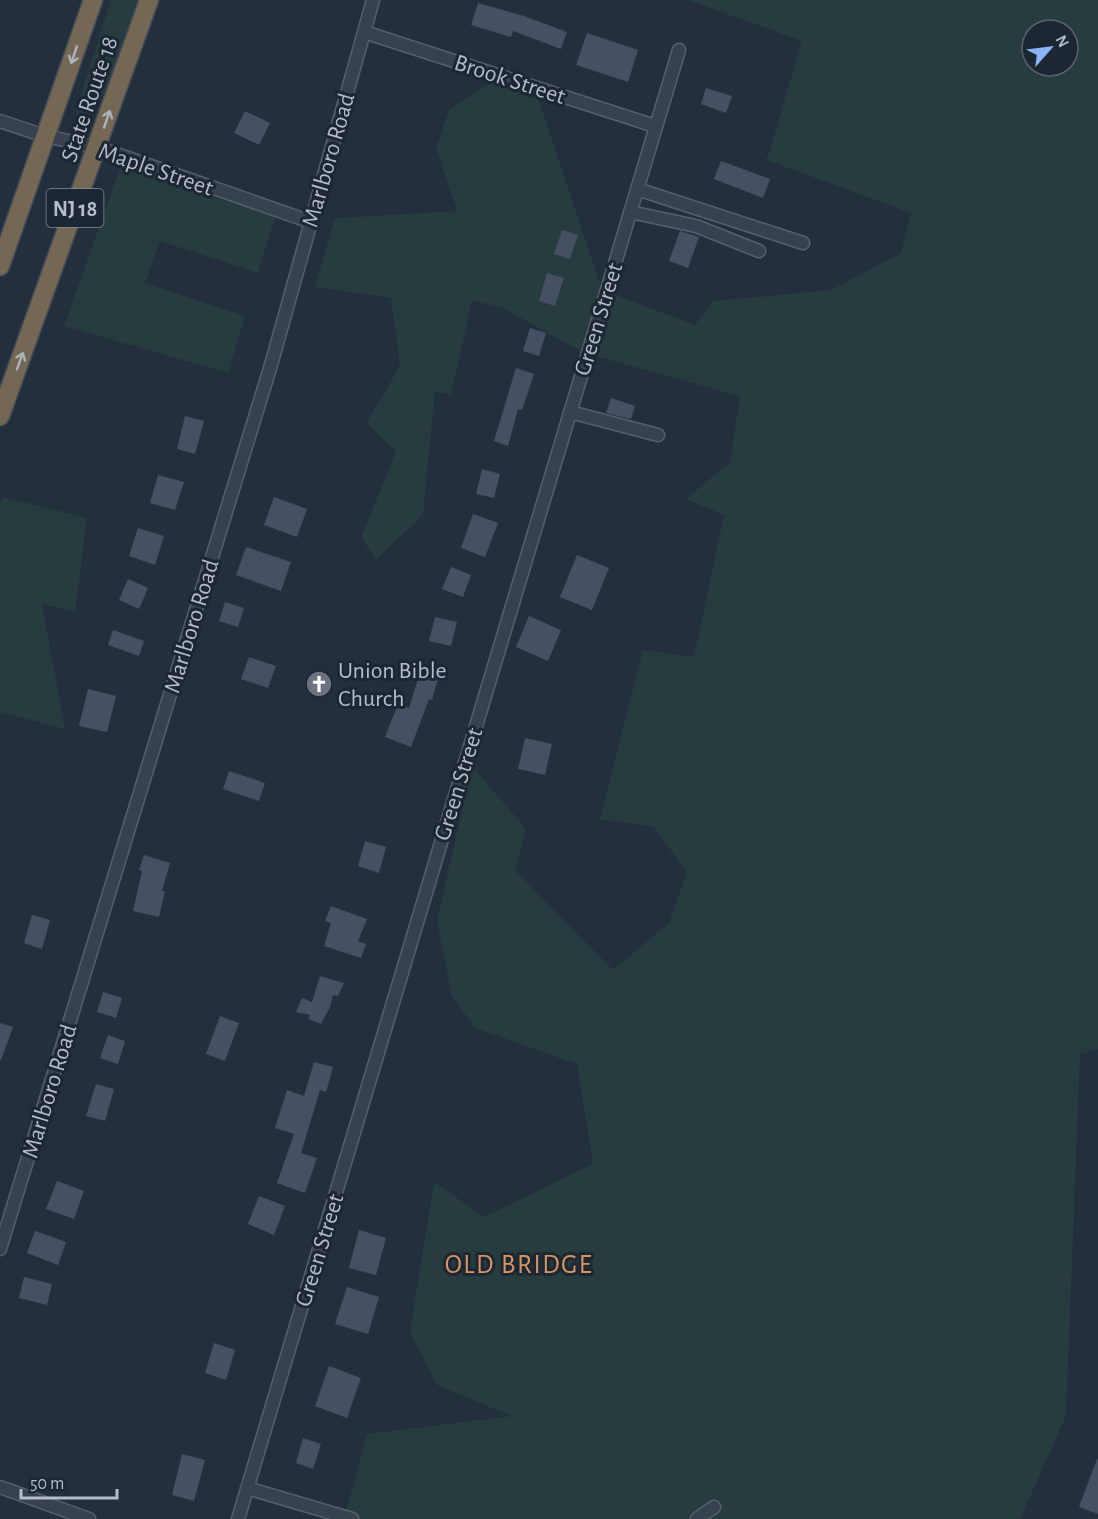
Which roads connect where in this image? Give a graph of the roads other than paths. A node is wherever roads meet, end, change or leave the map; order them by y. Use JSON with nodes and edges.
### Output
{"nodes":[{"id":1,"x":93,"y":0,"type":"edge"},
{"id":2,"x":149,"y":0,"type":"edge"},
{"id":3,"x":373,"y":0,"type":"edge"},
{"id":4,"x":364,"y":32,"type":"junction"},
{"id":5,"x":679,"y":50,"type":"dead end"},
{"id":6,"x":0,"y":121,"type":"edge"},
{"id":7,"x":656,"y":126,"type":"junction"},
{"id":8,"x":45,"y":136,"type":"junction"},
{"id":9,"x":97,"y":147,"type":"junction"},
{"id":10,"x":637,"y":189,"type":"junction"},
{"id":11,"x":630,"y":212,"type":"junction"},
{"id":12,"x":311,"y":222,"type":"junction"},
{"id":13,"x":803,"y":243,"type":"dead end"},
{"id":14,"x":759,"y":251,"type":"dead end"},
{"id":15,"x":0,"y":266,"type":"edge"},
{"id":16,"x":570,"y":412,"type":"junction"},
{"id":17,"x":0,"y":416,"type":"edge"},
{"id":18,"x":658,"y":435,"type":"dead end"},
{"id":19,"x":0,"y":1249,"type":"edge"},
{"id":20,"x":0,"y":1487,"type":"edge"},
{"id":21,"x":247,"y":1488,"type":"junction"},
{"id":22,"x":714,"y":1507,"type":"dead end"},
{"id":23,"x":89,"y":1519,"type":"edge"},
{"id":24,"x":238,"y":1519,"type":"edge"},
{"id":25,"x":352,"y":1519,"type":"edge"},
{"id":26,"x":697,"y":1519,"type":"edge"}],
"edges":[{"from":1,"to":8,"type":"highway","name":"State Route 18","number":"NJ 18","one_way":true},
{"from":9,"to":2,"type":"highway","name":"State Route 18","number":"NJ 18","one_way":true},
{"from":3,"to":4,"type":"street","name":"Marlboro Road"},
{"from":4,"to":7,"type":"street","name":"Brook Street"},
{"from":4,"to":12,"type":"street","name":"Marlboro Road"},
{"from":5,"to":7,"type":"street","name":"Green Street"},
{"from":6,"to":8,"type":"street","name":"Maple Street"},
{"from":7,"to":10,"type":"street","name":"Green Street"},
{"from":8,"to":9,"type":"street","name":"Maple Street"},
{"from":8,"to":15,"type":"highway","name":"State Route 18","number":"NJ 18"},
{"from":9,"to":12,"type":"street","name":"Maple Street"},
{"from":17,"to":9,"type":"highway","name":"State Route 18","number":"NJ 18","one_way":true},
{"from":10,"to":11,"type":"street","name":"Green Street"},
{"from":10,"to":13,"type":"street"},
{"from":11,"to":14,"type":"street"},
{"from":11,"to":16,"type":"street","name":"Green Street"},
{"from":12,"to":19,"type":"street","name":"Marlboro Road"},
{"from":16,"to":18,"type":"street"},
{"from":16,"to":21,"type":"street","name":"Green Street"},
{"from":20,"to":23,"type":"street"},
{"from":21,"to":24,"type":"street","name":"Green Street"},
{"from":21,"to":25,"type":"street"},
{"from":22,"to":26,"type":"street"}]}
